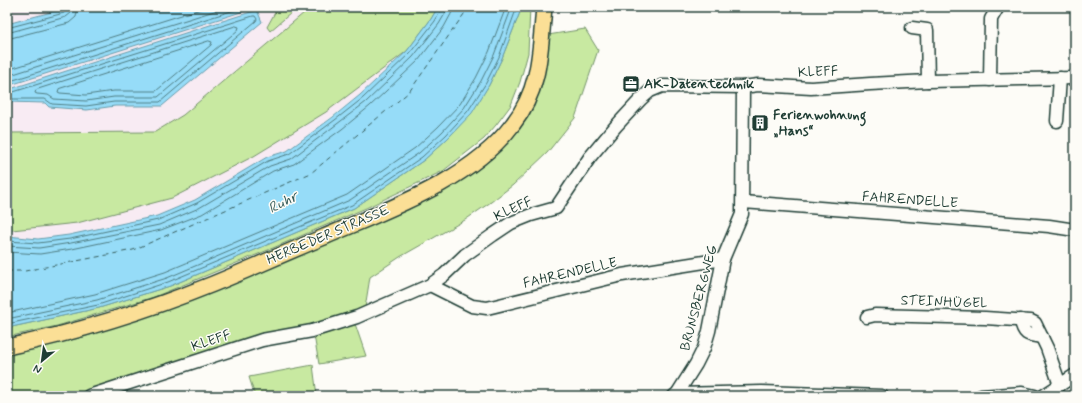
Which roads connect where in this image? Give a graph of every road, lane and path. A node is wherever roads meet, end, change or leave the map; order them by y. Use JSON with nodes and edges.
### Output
{"nodes":[{"id":1,"x":544,"y":7,"type":"edge"},
{"id":2,"x":998,"y":7,"type":"edge"},
{"id":3,"x":912,"y":28,"type":"dead end"},
{"id":4,"x":1060,"y":78,"type":"junction"},
{"id":5,"x":1075,"y":78,"type":"edge"},
{"id":6,"x":990,"y":80,"type":"junction"},
{"id":7,"x":928,"y":81,"type":"junction"},
{"id":8,"x":743,"y":87,"type":"junction"},
{"id":9,"x":1057,"y":121,"type":"dead end"},
{"id":10,"x":743,"y":202,"type":"junction"},
{"id":11,"x":1075,"y":230,"type":"edge"},
{"id":12,"x":722,"y":259,"type":"junction"},
{"id":13,"x":430,"y":285,"type":"junction"},
{"id":14,"x":867,"y":317,"type":"dead end"},
{"id":15,"x":7,"y":347,"type":"edge"},
{"id":16,"x":1075,"y":375,"type":"edge"},
{"id":17,"x":1060,"y":385,"type":"junction"},
{"id":18,"x":763,"y":394,"type":"edge"},
{"id":19,"x":676,"y":395,"type":"edge"},
{"id":20,"x":89,"y":396,"type":"edge"},
{"id":21,"x":882,"y":396,"type":"edge"},
{"id":22,"x":981,"y":396,"type":"edge"},
{"id":23,"x":1035,"y":396,"type":"edge"},
{"id":24,"x":1043,"y":396,"type":"edge"}],
"edges":[{"from":1,"to":15,"type":"main road","name":"HERBEDER STRASSE"},
{"from":2,"to":6,"type":"street"},
{"from":3,"to":7,"type":"street"},
{"from":4,"to":5,"type":"street","name":"KLEFF"},
{"from":4,"to":6,"type":"street","name":"KLEFF"},
{"from":4,"to":9,"type":"street"},
{"from":6,"to":7,"type":"street","name":"KLEFF"},
{"from":7,"to":8,"type":"street","name":"KLEFF"},
{"from":8,"to":10,"type":"street","name":"BRUNSBERGWEG"},
{"from":8,"to":13,"type":"street","name":"KLEFF"},
{"from":10,"to":11,"type":"street","name":"FAHRENDELLE"},
{"from":10,"to":12,"type":"street","name":"BRUNSBERGWEG"},
{"from":12,"to":13,"type":"street","name":"FAHRENDELLE"},
{"from":12,"to":19,"type":"street","name":"BRUNSBERGWEG"},
{"from":13,"to":20,"type":"street","name":"KLEFF"},
{"from":14,"to":17,"type":"street","name":"STEINHÜGEL"},
{"from":16,"to":17,"type":"street"},
{"from":17,"to":24,"type":"street"},
{"from":18,"to":19,"type":"street"},
{"from":18,"to":21,"type":"street"},
{"from":22,"to":23,"type":"street"}]}
